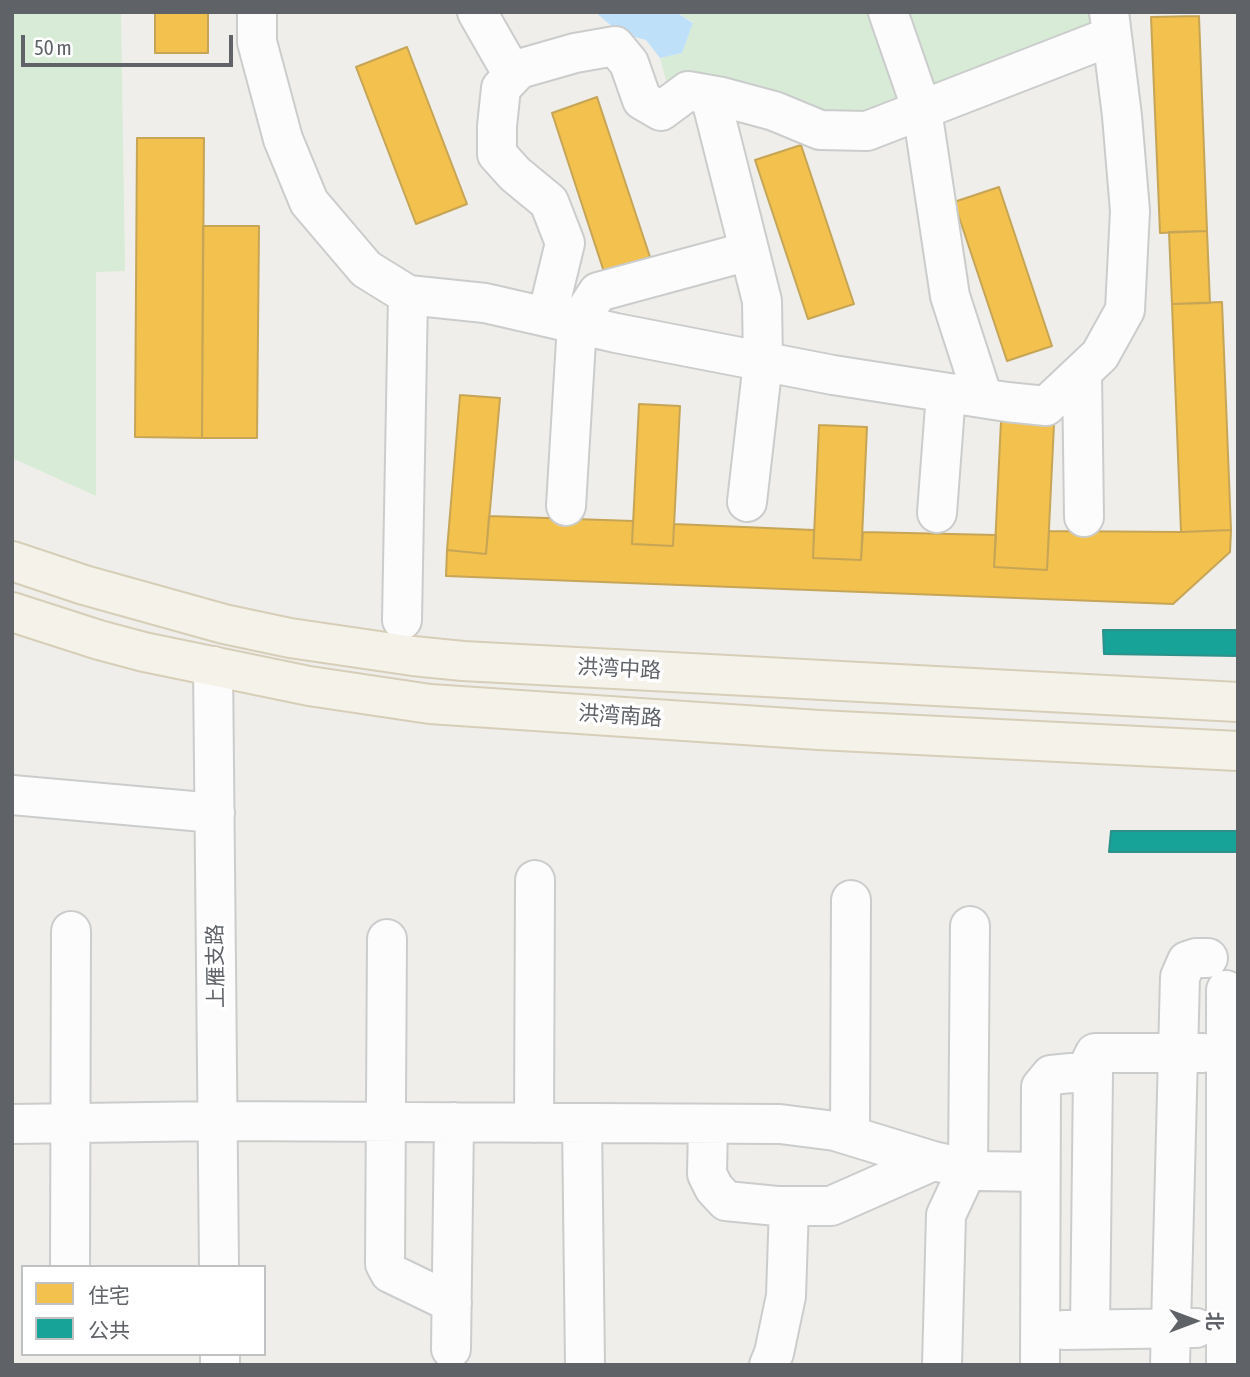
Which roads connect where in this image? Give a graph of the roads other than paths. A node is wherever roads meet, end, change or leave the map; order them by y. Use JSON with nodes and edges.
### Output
{"nodes":[{"id":1,"x":257,"y":12,"type":"edge"},
{"id":2,"x":477,"y":12,"type":"edge"},
{"id":3,"x":888,"y":12,"type":"edge"},
{"id":4,"x":1110,"y":24,"type":"edge"},
{"id":5,"x":513,"y":75,"type":"junction"},
{"id":6,"x":709,"y":95,"type":"junction"},
{"id":7,"x":922,"y":110,"type":"junction"},
{"id":8,"x":749,"y":251,"type":"junction"},
{"id":9,"x":408,"y":295,"type":"junction"},
{"id":10,"x":562,"y":321,"type":"junction"},
{"id":11,"x":763,"y":362,"type":"junction"},
{"id":12,"x":1082,"y":372,"type":"junction"},
{"id":13,"x":946,"y":393,"type":"junction"},
{"id":14,"x":983,"y":398,"type":"junction"},
{"id":15,"x":747,"y":502,"type":"dead end"},
{"id":16,"x":566,"y":506,"type":"dead end"},
{"id":17,"x":937,"y":513,"type":"dead end"},
{"id":18,"x":1084,"y":517,"type":"dead end"},
{"id":19,"x":12,"y":561,"type":"edge"},
{"id":20,"x":12,"y":612,"type":"edge"},
{"id":21,"x":402,"y":621,"type":"dead end"},
{"id":22,"x":213,"y":666,"type":"junction"},
{"id":23,"x":1238,"y":702,"type":"edge"},
{"id":24,"x":1238,"y":751,"type":"edge"},
{"id":25,"x":12,"y":795,"type":"edge"},
{"id":26,"x":215,"y":813,"type":"junction"},
{"id":27,"x":535,"y":880,"type":"dead end"},
{"id":28,"x":851,"y":900,"type":"dead end"},
{"id":29,"x":970,"y":926,"type":"dead end"},
{"id":30,"x":71,"y":931,"type":"dead end"},
{"id":31,"x":387,"y":939,"type":"dead end"},
{"id":32,"x":1178,"y":1053,"type":"junction"},
{"id":33,"x":1226,"y":1054,"type":"junction"},
{"id":34,"x":1093,"y":1074,"type":"junction"},
{"id":35,"x":218,"y":1121,"type":"junction"},
{"id":36,"x":386,"y":1122,"type":"junction"},
{"id":37,"x":454,"y":1122,"type":"junction"},
{"id":38,"x":71,"y":1123,"type":"junction"},
{"id":39,"x":534,"y":1123,"type":"junction"},
{"id":40,"x":582,"y":1123,"type":"junction"},
{"id":41,"x":12,"y":1124,"type":"edge"},
{"id":42,"x":708,"y":1124,"type":"junction"},
{"id":43,"x":850,"y":1135,"type":"junction"},
{"id":44,"x":951,"y":1165,"type":"junction"},
{"id":45,"x":1040,"y":1172,"type":"junction"},
{"id":46,"x":789,"y":1206,"type":"junction"},
{"id":47,"x":70,"y":1265,"type":"edge"},
{"id":48,"x":219,"y":1265,"type":"edge"},
{"id":49,"x":452,"y":1303,"type":"junction"},
{"id":50,"x":1090,"y":1329,"type":"junction"},
{"id":51,"x":1226,"y":1346,"type":"edge"},
{"id":52,"x":1171,"y":1347,"type":"edge"},
{"id":53,"x":1040,"y":1348,"type":"edge"},
{"id":54,"x":451,"y":1349,"type":"dead end"},
{"id":55,"x":585,"y":1365,"type":"edge"},
{"id":56,"x":769,"y":1365,"type":"edge"},
{"id":57,"x":942,"y":1365,"type":"edge"}],
"edges":[{"from":1,"to":9,"type":"street"},
{"from":2,"to":5,"type":"street"},
{"from":3,"to":7,"type":"street"},
{"from":4,"to":7,"type":"street"},
{"from":4,"to":12,"type":"street"},
{"from":5,"to":6,"type":"street"},
{"from":5,"to":10,"type":"street"},
{"from":6,"to":7,"type":"street"},
{"from":6,"to":8,"type":"street"},
{"from":7,"to":14,"type":"street"},
{"from":8,"to":10,"type":"street"},
{"from":8,"to":11,"type":"street"},
{"from":9,"to":10,"type":"street"},
{"from":9,"to":21,"type":"street"},
{"from":10,"to":11,"type":"street"},
{"from":10,"to":16,"type":"street"},
{"from":11,"to":13,"type":"street"},
{"from":11,"to":15,"type":"street"},
{"from":12,"to":14,"type":"street"},
{"from":12,"to":18,"type":"street"},
{"from":13,"to":14,"type":"street"},
{"from":13,"to":17,"type":"street"},
{"from":19,"to":23,"type":"main road","name":"洪湾中路"},
{"from":20,"to":22,"type":"main road","name":"洪湾南路"},
{"from":22,"to":24,"type":"main road","name":"洪湾南路"},
{"from":22,"to":26,"type":"street","name":"上雁支路"},
{"from":25,"to":26,"type":"street"},
{"from":26,"to":35,"type":"street","name":"上雁支路"},
{"from":27,"to":39,"type":"street"},
{"from":28,"to":43,"type":"street"},
{"from":29,"to":44,"type":"street"},
{"from":30,"to":38,"type":"street"},
{"from":31,"to":36,"type":"street"},
{"from":32,"to":33,"type":"street"},
{"from":32,"to":33,"type":"street"},
{"from":32,"to":34,"type":"street"},
{"from":32,"to":52,"type":"street"},
{"from":33,"to":51,"type":"street"},
{"from":34,"to":45,"type":"street"},
{"from":34,"to":50,"type":"street"},
{"from":35,"to":36,"type":"street"},
{"from":35,"to":38,"type":"street"},
{"from":35,"to":48,"type":"street","name":"上雁支路"},
{"from":36,"to":37,"type":"street"},
{"from":36,"to":49,"type":"street"},
{"from":37,"to":39,"type":"street"},
{"from":37,"to":49,"type":"street"},
{"from":38,"to":41,"type":"street"},
{"from":38,"to":47,"type":"street"},
{"from":39,"to":40,"type":"street"},
{"from":40,"to":42,"type":"street"},
{"from":40,"to":55,"type":"street"},
{"from":42,"to":43,"type":"street"},
{"from":42,"to":46,"type":"street"},
{"from":43,"to":44,"type":"street"},
{"from":44,"to":45,"type":"street"},
{"from":44,"to":46,"type":"street"},
{"from":44,"to":57,"type":"street"},
{"from":45,"to":53,"type":"street"},
{"from":46,"to":56,"type":"street"},
{"from":49,"to":54,"type":"street"},
{"from":50,"to":52,"type":"street"},
{"from":50,"to":53,"type":"street"},
{"from":51,"to":52,"type":"street"}]}
